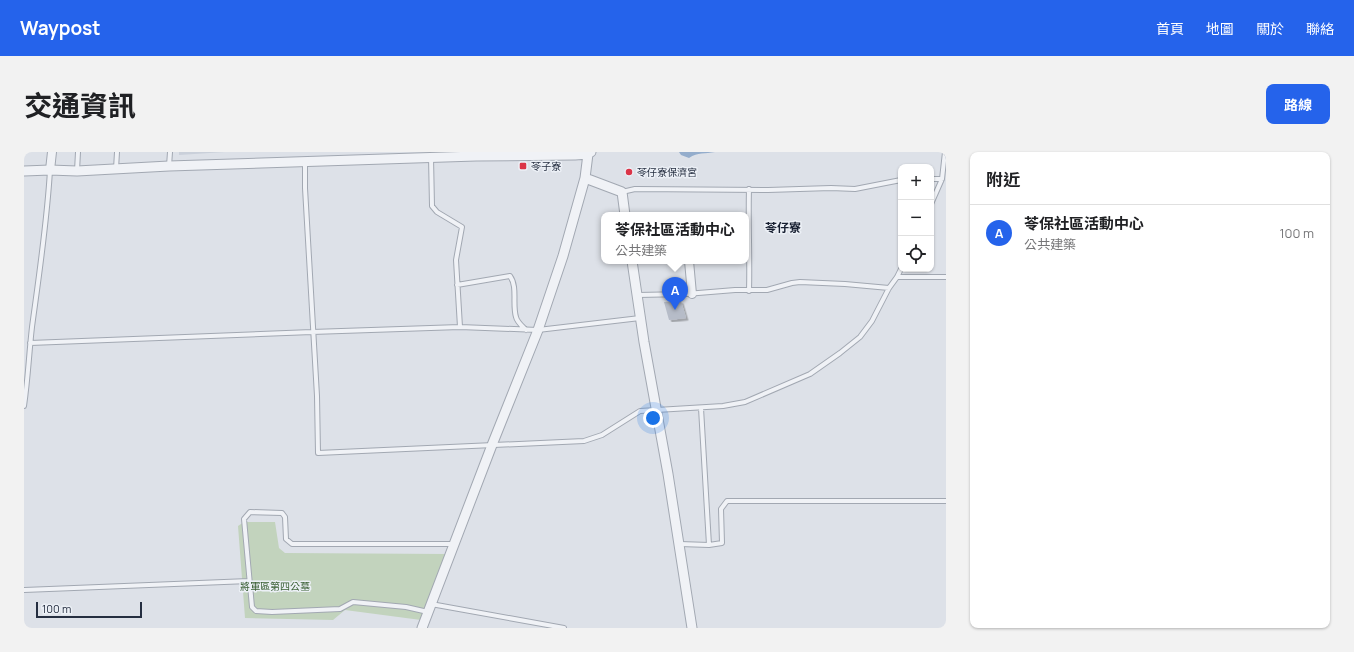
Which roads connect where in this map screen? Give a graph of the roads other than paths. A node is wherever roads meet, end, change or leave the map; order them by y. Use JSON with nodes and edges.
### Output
{"nodes":[{"id":1,"x":52,"y":152,"type":"edge"},
{"id":2,"x":78,"y":152,"type":"edge"},
{"id":3,"x":117,"y":152,"type":"edge"},
{"id":4,"x":170,"y":152,"type":"edge"},
{"id":5,"x":945,"y":152,"type":"edge"},
{"id":6,"x":590,"y":153,"type":"edge"},
{"id":7,"x":477,"y":154,"type":"edge"},
{"id":8,"x":514,"y":154,"type":"edge"},
{"id":9,"x":428,"y":156,"type":"edge"},
{"id":10,"x":305,"y":161,"type":"junction"},
{"id":11,"x":169,"y":166,"type":"junction"},
{"id":12,"x":50,"y":170,"type":"junction"},
{"id":13,"x":116,"y":170,"type":"junction"},
{"id":14,"x":24,"y":171,"type":"edge"},
{"id":15,"x":77,"y":171,"type":"junction"},
{"id":16,"x":585,"y":178,"type":"junction"},
{"id":17,"x":934,"y":179,"type":"edge"},
{"id":18,"x":942,"y":179,"type":"junction"},
{"id":19,"x":898,"y":181,"type":"edge"},
{"id":20,"x":749,"y":189,"type":"junction"},
{"id":21,"x":622,"y":192,"type":"junction"},
{"id":22,"x":933,"y":200,"type":"edge"},
{"id":23,"x":625,"y":212,"type":"edge"},
{"id":24,"x":748,"y":212,"type":"edge"},
{"id":25,"x":749,"y":234,"type":"edge"},
{"id":26,"x":632,"y":264,"type":"edge"},
{"id":27,"x":690,"y":264,"type":"edge"},
{"id":28,"x":900,"y":272,"type":"edge"},
{"id":29,"x":897,"y":277,"type":"junction"},
{"id":30,"x":946,"y":277,"type":"edge"},
{"id":31,"x":457,"y":285,"type":"junction"},
{"id":32,"x":889,"y":288,"type":"junction"},
{"id":33,"x":749,"y":291,"type":"junction"},
{"id":34,"x":692,"y":294,"type":"junction"},
{"id":35,"x":637,"y":295,"type":"junction"},
{"id":36,"x":640,"y":318,"type":"junction"},
{"id":37,"x":460,"y":327,"type":"junction"},
{"id":38,"x":526,"y":330,"type":"junction"},
{"id":39,"x":538,"y":330,"type":"junction"},
{"id":40,"x":312,"y":332,"type":"junction"},
{"id":41,"x":30,"y":343,"type":"junction"},
{"id":42,"x":24,"y":406,"type":"edge"},
{"id":43,"x":701,"y":408,"type":"junction"},
{"id":44,"x":657,"y":411,"type":"junction"},
{"id":45,"x":492,"y":445,"type":"junction"},
{"id":46,"x":946,"y":502,"type":"edge"},
{"id":47,"x":454,"y":544,"type":"junction"},
{"id":48,"x":680,"y":544,"type":"junction"},
{"id":49,"x":710,"y":545,"type":"junction"},
{"id":50,"x":249,"y":581,"type":"junction"},
{"id":51,"x":24,"y":590,"type":"edge"},
{"id":52,"x":430,"y":608,"type":"junction"},
{"id":53,"x":422,"y":628,"type":"edge"},
{"id":54,"x":564,"y":628,"type":"edge"},
{"id":55,"x":692,"y":628,"type":"edge"}],
"edges":[{"from":1,"to":12,"type":"street"},
{"from":2,"to":15,"type":"lane"},
{"from":3,"to":13,"type":"lane"},
{"from":4,"to":11,"type":"lane"},
{"from":5,"to":18,"type":"lane"},
{"from":6,"to":8,"type":"street"},
{"from":6,"to":16,"type":"street"},
{"from":7,"to":8,"type":"street"},
{"from":7,"to":9,"type":"street"},
{"from":9,"to":10,"type":"street"},
{"from":9,"to":31,"type":"lane"},
{"from":10,"to":11,"type":"street"},
{"from":10,"to":40,"type":"lane"},
{"from":11,"to":13,"type":"street"},
{"from":12,"to":14,"type":"street"},
{"from":12,"to":15,"type":"street"},
{"from":12,"to":41,"type":"lane"},
{"from":13,"to":15,"type":"street"},
{"from":16,"to":21,"type":"street"},
{"from":16,"to":39,"type":"street"},
{"from":17,"to":18,"type":"lane"},
{"from":18,"to":22,"type":"lane"},
{"from":19,"to":20,"type":"lane"},
{"from":20,"to":21,"type":"lane"},
{"from":20,"to":24,"type":"lane"},
{"from":21,"to":23,"type":"street"},
{"from":25,"to":33,"type":"lane"},
{"from":26,"to":35,"type":"street"},
{"from":27,"to":34,"type":"street"},
{"from":28,"to":29,"type":"lane"},
{"from":29,"to":30,"type":"lane"},
{"from":29,"to":32,"type":"lane"},
{"from":31,"to":37,"type":"lane"},
{"from":31,"to":38,"type":"lane"},
{"from":32,"to":33,"type":"lane"},
{"from":32,"to":43,"type":"lane"},
{"from":33,"to":34,"type":"lane"},
{"from":34,"to":35,"type":"lane"},
{"from":35,"to":36,"type":"street"},
{"from":36,"to":39,"type":"lane"},
{"from":36,"to":44,"type":"street"},
{"from":37,"to":38,"type":"lane"},
{"from":37,"to":40,"type":"lane"},
{"from":38,"to":39,"type":"lane"},
{"from":39,"to":45,"type":"street"},
{"from":40,"to":41,"type":"lane"},
{"from":40,"to":45,"type":"lane"},
{"from":41,"to":42,"type":"lane"},
{"from":43,"to":44,"type":"lane"},
{"from":43,"to":49,"type":"lane"},
{"from":44,"to":45,"type":"lane"},
{"from":44,"to":48,"type":"street"},
{"from":45,"to":47,"type":"street"},
{"from":46,"to":49,"type":"lane"},
{"from":47,"to":50,"type":"lane"},
{"from":47,"to":52,"type":"street"},
{"from":48,"to":49,"type":"lane"},
{"from":48,"to":55,"type":"street"},
{"from":50,"to":51,"type":"lane"},
{"from":50,"to":52,"type":"lane"},
{"from":52,"to":53,"type":"street"},
{"from":52,"to":54,"type":"lane"}]}
